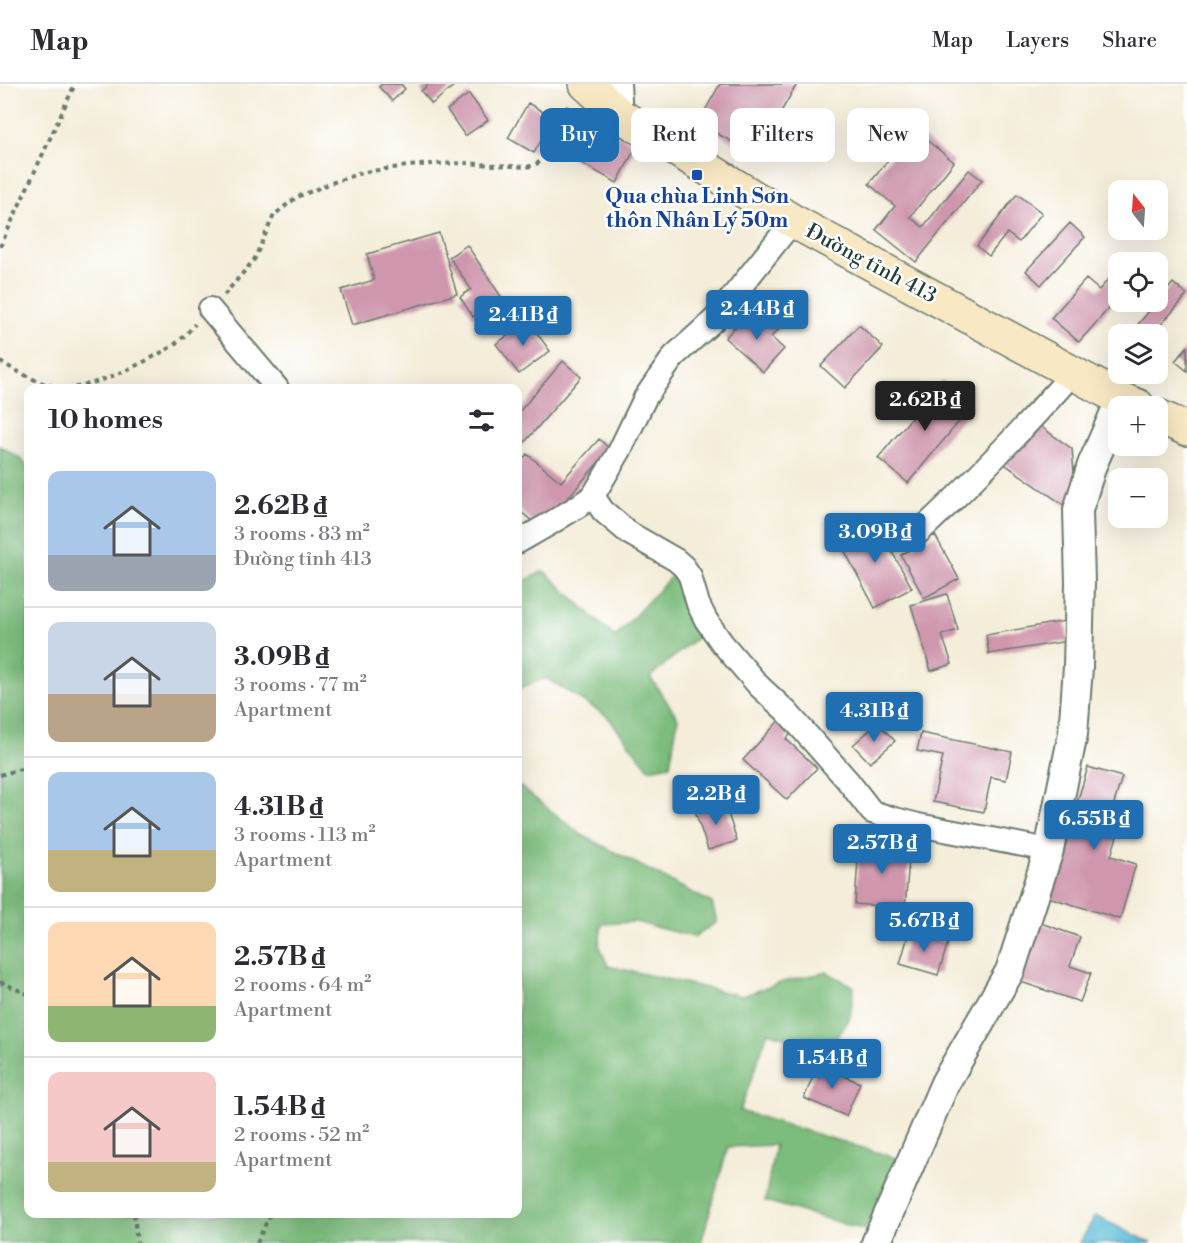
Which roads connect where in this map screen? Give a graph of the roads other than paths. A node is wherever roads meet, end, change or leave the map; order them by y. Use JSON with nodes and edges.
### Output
{"nodes":[{"id":1,"x":578,"y":92,"type":"edge"},
{"id":2,"x":620,"y":100,"type":"edge"},
{"id":3,"x":793,"y":221,"type":"junction"},
{"id":4,"x":210,"y":309,"type":"road end"},
{"id":5,"x":1073,"y":373,"type":"junction"},
{"id":6,"x":274,"y":384,"type":"edge"},
{"id":7,"x":1116,"y":396,"type":"edge"},
{"id":8,"x":1168,"y":420,"type":"edge"},
{"id":9,"x":1187,"y":429,"type":"edge"},
{"id":10,"x":1108,"y":438,"type":"edge"},
{"id":11,"x":593,"y":496,"type":"junction"},
{"id":12,"x":919,"y":532,"type":"dead end"},
{"id":13,"x":522,"y":540,"type":"edge"},
{"id":14,"x":1049,"y":850,"type":"junction"},
{"id":15,"x":876,"y":1243,"type":"edge"}],
"edges":[{"from":1,"to":2,"type":"main road","name":"Đường tỉnh 413"},
{"from":2,"to":3,"type":"main road","name":"Đường tỉnh 413"},
{"from":3,"to":5,"type":"main road","name":"Đường tỉnh 413"},
{"from":3,"to":11,"type":"street"},
{"from":4,"to":6,"type":"street"},
{"from":5,"to":7,"type":"main road","name":"Đường tỉnh 413"},
{"from":5,"to":12,"type":"street"},
{"from":8,"to":9,"type":"main road"},
{"from":10,"to":14,"type":"street"},
{"from":11,"to":13,"type":"street"},
{"from":11,"to":14,"type":"street"},
{"from":14,"to":15,"type":"street"}]}
